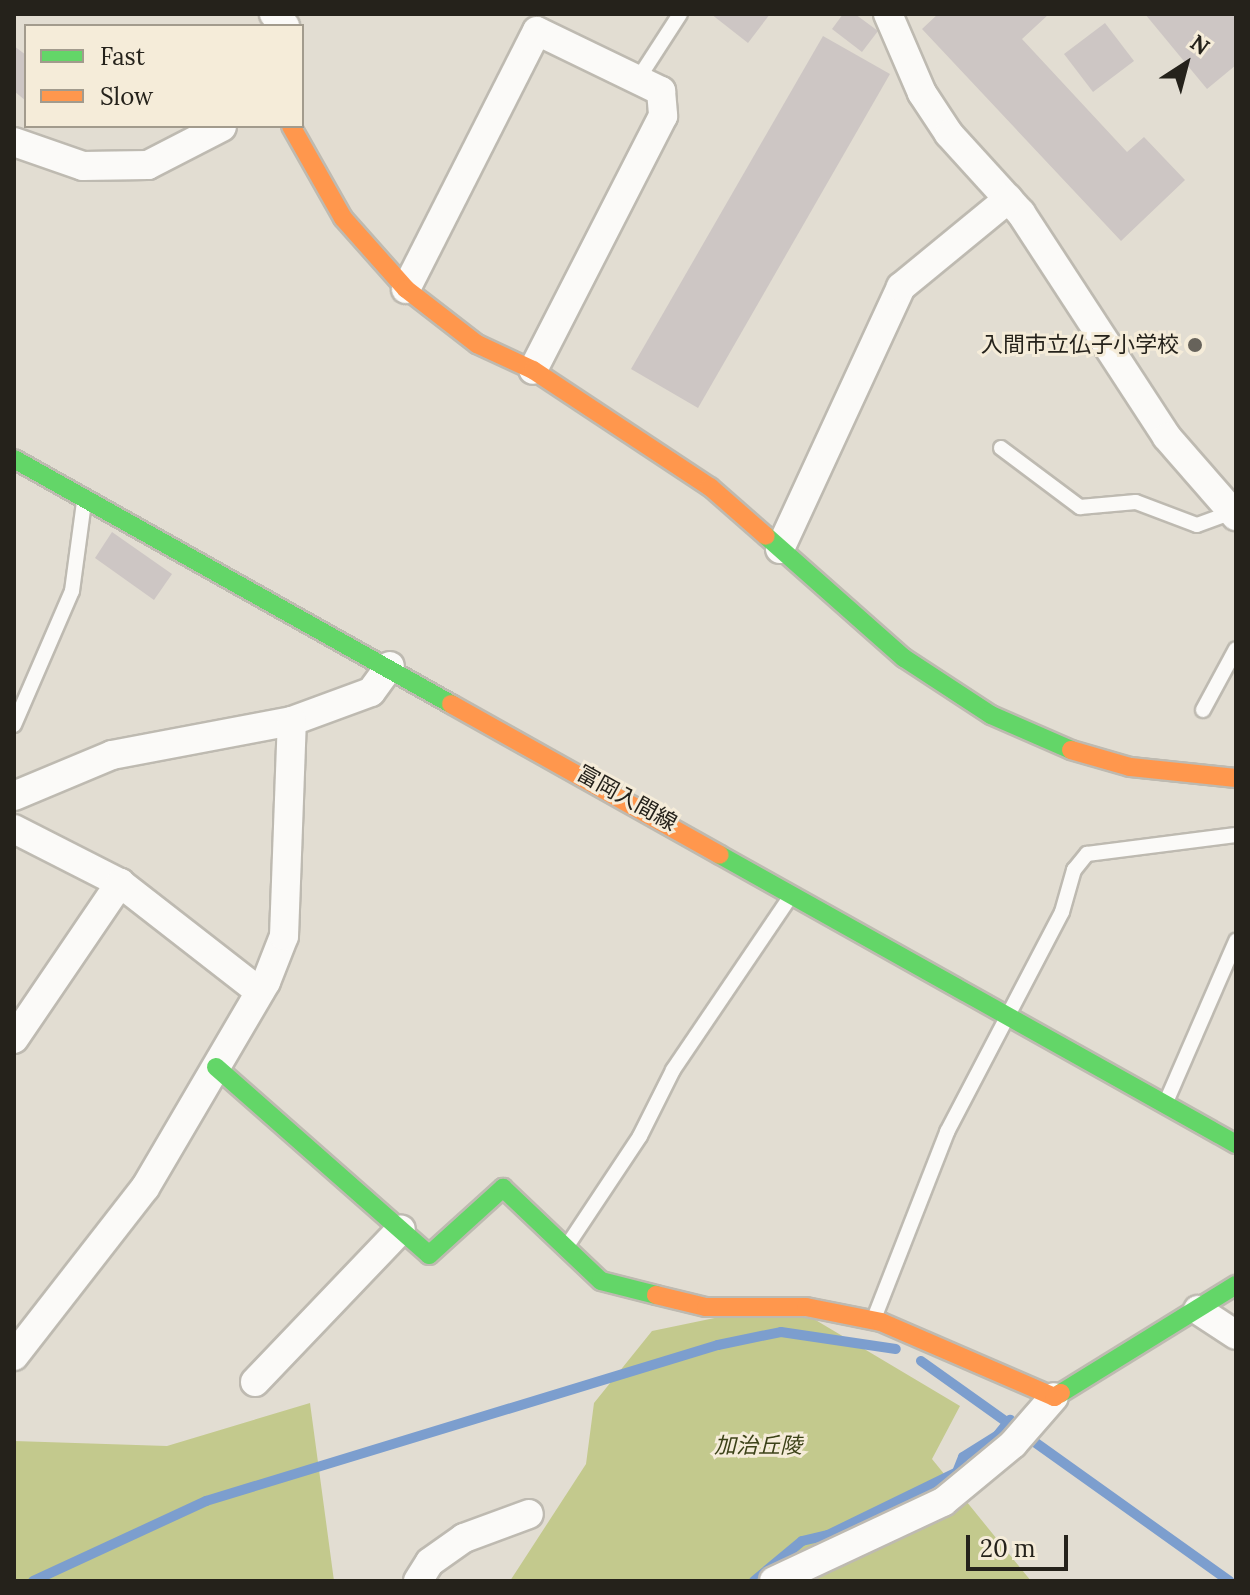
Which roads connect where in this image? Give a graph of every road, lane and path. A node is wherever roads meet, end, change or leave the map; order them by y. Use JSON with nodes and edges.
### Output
{"nodes":[{"id":1,"x":680,"y":14,"type":"edge"},
{"id":2,"x":888,"y":14,"type":"edge"},
{"id":3,"x":638,"y":79,"type":"junction"},
{"id":4,"x":219,"y":128,"type":"edge"},
{"id":5,"x":292,"y":128,"type":"edge"},
{"id":6,"x":14,"y":142,"type":"edge"},
{"id":7,"x":1008,"y":199,"type":"junction"},
{"id":8,"x":406,"y":289,"type":"junction"},
{"id":9,"x":533,"y":370,"type":"junction"},
{"id":10,"x":1001,"y":448,"type":"dead end"},
{"id":11,"x":14,"y":459,"type":"edge"},
{"id":12,"x":85,"y":496,"type":"junction"},
{"id":13,"x":1234,"y":514,"type":"edge"},
{"id":14,"x":780,"y":549,"type":"junction"},
{"id":15,"x":1236,"y":649,"type":"edge"},
{"id":16,"x":390,"y":666,"type":"junction"},
{"id":17,"x":1203,"y":710,"type":"dead end"},
{"id":18,"x":292,"y":721,"type":"junction"},
{"id":19,"x":14,"y":725,"type":"edge"},
{"id":20,"x":1236,"y":778,"type":"edge"},
{"id":21,"x":14,"y":796,"type":"edge"},
{"id":22,"x":14,"y":829,"type":"edge"},
{"id":23,"x":1236,"y":835,"type":"edge"},
{"id":24,"x":120,"y":883,"type":"junction"},
{"id":25,"x":793,"y":892,"type":"junction"},
{"id":26,"x":1236,"y":941,"type":"edge"},
{"id":27,"x":260,"y":992,"type":"junction"},
{"id":28,"x":1005,"y":1013,"type":"junction"},
{"id":29,"x":14,"y":1039,"type":"edge"},
{"id":30,"x":216,"y":1067,"type":"junction"},
{"id":31,"x":1165,"y":1104,"type":"junction"},
{"id":32,"x":1236,"y":1144,"type":"edge"},
{"id":33,"x":401,"y":1229,"type":"junction"},
{"id":34,"x":567,"y":1246,"type":"junction"},
{"id":35,"x":1236,"y":1285,"type":"edge"},
{"id":36,"x":1198,"y":1310,"type":"junction"},
{"id":37,"x":873,"y":1321,"type":"junction"},
{"id":38,"x":1236,"y":1335,"type":"edge"},
{"id":39,"x":14,"y":1356,"type":"edge"},
{"id":40,"x":255,"y":1382,"type":"dead end"},
{"id":41,"x":1045,"y":1406,"type":"junction"},
{"id":42,"x":529,"y":1514,"type":"dead end"},
{"id":43,"x":418,"y":1581,"type":"edge"},
{"id":44,"x":774,"y":1581,"type":"edge"}],
"edges":[{"from":1,"to":3,"type":"lane"},
{"from":2,"to":7,"type":"street"},
{"from":3,"to":8,"type":"street"},
{"from":3,"to":9,"type":"street"},
{"from":4,"to":6,"type":"street"},
{"from":5,"to":8,"type":"street"},
{"from":7,"to":13,"type":"street"},
{"from":7,"to":14,"type":"street"},
{"from":8,"to":9,"type":"street"},
{"from":9,"to":14,"type":"street"},
{"from":10,"to":13,"type":"lane"},
{"from":11,"to":12,"type":"street","name":"富岡入間線"},
{"from":12,"to":16,"type":"street","name":"富岡入間線"},
{"from":12,"to":19,"type":"lane"},
{"from":14,"to":20,"type":"street"},
{"from":15,"to":17,"type":"lane"},
{"from":16,"to":18,"type":"street"},
{"from":16,"to":25,"type":"street","name":"富岡入間線"},
{"from":18,"to":21,"type":"street"},
{"from":18,"to":27,"type":"street"},
{"from":22,"to":24,"type":"street"},
{"from":23,"to":28,"type":"lane"},
{"from":24,"to":27,"type":"street"},
{"from":24,"to":29,"type":"street"},
{"from":25,"to":28,"type":"street","name":"富岡入間線"},
{"from":25,"to":34,"type":"lane"},
{"from":26,"to":31,"type":"lane"},
{"from":27,"to":30,"type":"street"},
{"from":28,"to":31,"type":"street","name":"富岡入間線"},
{"from":28,"to":37,"type":"lane"},
{"from":30,"to":33,"type":"street"},
{"from":30,"to":39,"type":"street"},
{"from":31,"to":32,"type":"street","name":"富岡入間線"},
{"from":33,"to":34,"type":"street"},
{"from":33,"to":40,"type":"street"},
{"from":34,"to":37,"type":"street"},
{"from":35,"to":36,"type":"street"},
{"from":36,"to":38,"type":"street"},
{"from":36,"to":41,"type":"street"},
{"from":37,"to":41,"type":"street"},
{"from":41,"to":44,"type":"street"},
{"from":42,"to":43,"type":"street"}]}
